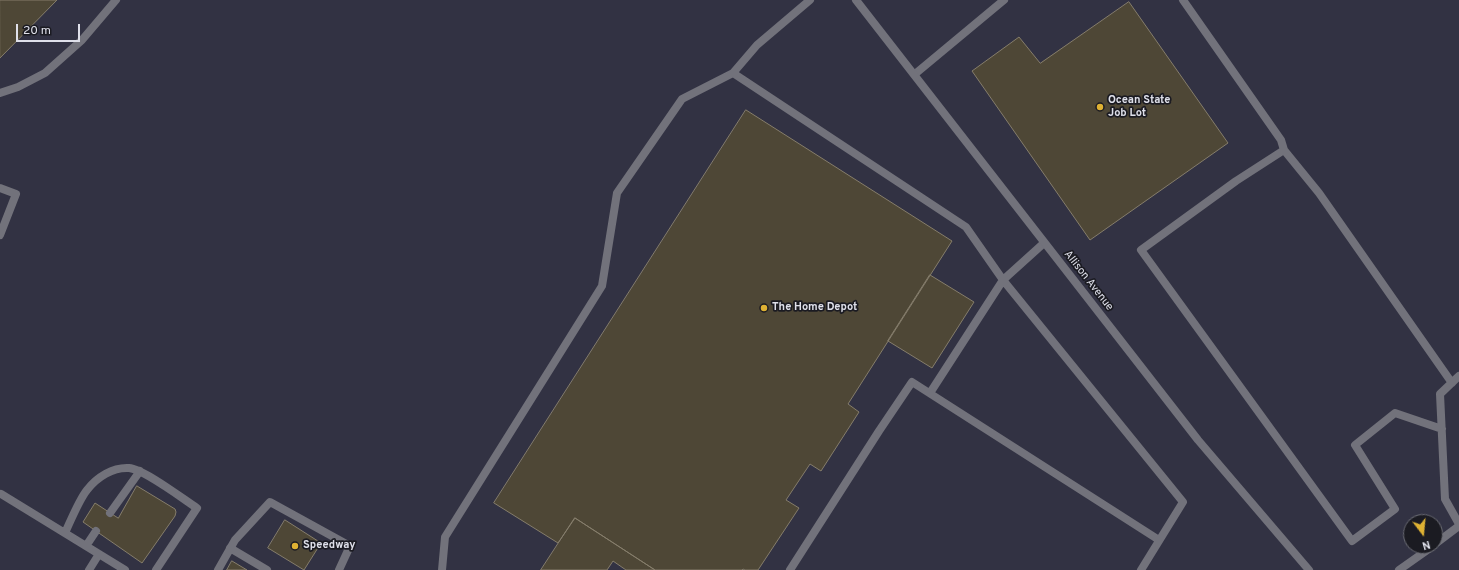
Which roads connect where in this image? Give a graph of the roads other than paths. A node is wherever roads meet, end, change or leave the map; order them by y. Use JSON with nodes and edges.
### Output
{"nodes":[{"id":1,"x":116,"y":0,"type":"edge"},
{"id":2,"x":810,"y":0,"type":"edge"},
{"id":3,"x":856,"y":0,"type":"edge"},
{"id":4,"x":1004,"y":0,"type":"edge"},
{"id":5,"x":1183,"y":0,"type":"edge"},
{"id":6,"x":733,"y":73,"type":"junction"},
{"id":7,"x":915,"y":74,"type":"junction"},
{"id":8,"x":0,"y":93,"type":"edge"},
{"id":9,"x":1284,"y":150,"type":"junction"},
{"id":10,"x":0,"y":188,"type":"edge"},
{"id":11,"x":0,"y":236,"type":"edge"},
{"id":12,"x":1044,"y":243,"type":"junction"},
{"id":13,"x":1003,"y":280,"type":"junction"},
{"id":14,"x":1459,"y":376,"type":"edge"},
{"id":15,"x":1452,"y":383,"type":"junction"},
{"id":16,"x":930,"y":393,"type":"junction"},
{"id":17,"x":1442,"y":429,"type":"junction"},
{"id":18,"x":140,"y":470,"type":"junction"},
{"id":19,"x":1,"y":494,"type":"edge"},
{"id":20,"x":110,"y":513,"type":"dead end"},
{"id":21,"x":1459,"y":525,"type":"edge"},
{"id":22,"x":96,"y":531,"type":"dead end"},
{"id":23,"x":65,"y":533,"type":"junction"},
{"id":24,"x":1443,"y":538,"type":"edge"},
{"id":25,"x":1160,"y":540,"type":"junction"},
{"id":26,"x":86,"y":546,"type":"junction"},
{"id":27,"x":230,"y":548,"type":"junction"},
{"id":28,"x":99,"y":554,"type":"junction"},
{"id":29,"x":1422,"y":554,"type":"edge"},
{"id":30,"x":89,"y":570,"type":"edge"},
{"id":31,"x":125,"y":570,"type":"edge"},
{"id":32,"x":156,"y":570,"type":"edge"},
{"id":33,"x":218,"y":570,"type":"edge"},
{"id":34,"x":267,"y":570,"type":"edge"},
{"id":35,"x":339,"y":570,"type":"edge"},
{"id":36,"x":442,"y":570,"type":"edge"},
{"id":37,"x":790,"y":570,"type":"edge"},
{"id":38,"x":1141,"y":570,"type":"edge"},
{"id":39,"x":1309,"y":570,"type":"edge"},
{"id":40,"x":1399,"y":570,"type":"edge"}],
"edges":[{"from":1,"to":8,"type":"street"},
{"from":2,"to":6,"type":"street"},
{"from":3,"to":7,"type":"street","name":"Allison Avenue"},
{"from":4,"to":7,"type":"street"},
{"from":5,"to":9,"type":"street"},
{"from":6,"to":13,"type":"street"},
{"from":6,"to":36,"type":"street"},
{"from":7,"to":12,"type":"street","name":"Allison Avenue"},
{"from":9,"to":15,"type":"street"},
{"from":9,"to":17,"type":"street"},
{"from":10,"to":11,"type":"street"},
{"from":12,"to":13,"type":"street"},
{"from":12,"to":39,"type":"street","name":"Allison Avenue"},
{"from":13,"to":16,"type":"street"},
{"from":13,"to":25,"type":"street"},
{"from":14,"to":15,"type":"street"},
{"from":15,"to":17,"type":"street"},
{"from":16,"to":25,"type":"street"},
{"from":16,"to":37,"type":"street"},
{"from":17,"to":21,"type":"street"},
{"from":18,"to":20,"type":"street"},
{"from":18,"to":23,"type":"street"},
{"from":18,"to":32,"type":"street"},
{"from":19,"to":23,"type":"street"},
{"from":21,"to":24,"type":"street"},
{"from":22,"to":26,"type":"street"},
{"from":23,"to":26,"type":"street"},
{"from":25,"to":38,"type":"street"},
{"from":26,"to":28,"type":"street"},
{"from":27,"to":33,"type":"street"},
{"from":27,"to":34,"type":"street"},
{"from":27,"to":35,"type":"street"},
{"from":28,"to":30,"type":"street"},
{"from":28,"to":31,"type":"street"},
{"from":29,"to":40,"type":"street"}]}
